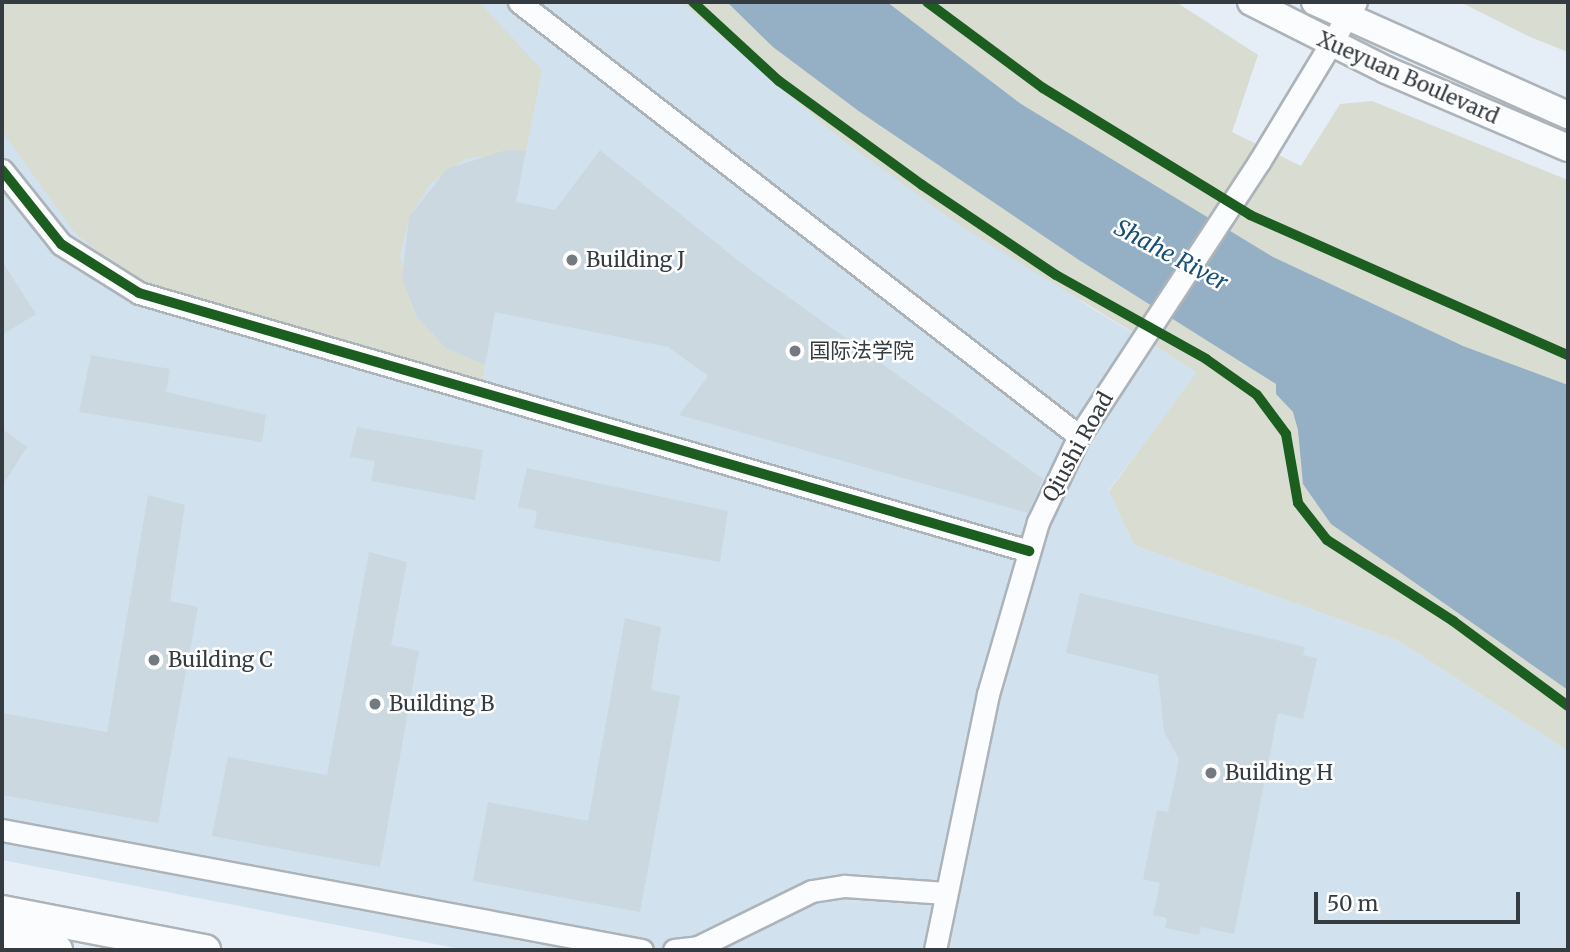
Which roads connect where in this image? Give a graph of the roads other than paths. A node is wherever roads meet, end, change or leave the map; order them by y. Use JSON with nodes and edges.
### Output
{"nodes":[{"id":1,"x":519,"y":2,"type":"edge"},
{"id":2,"x":1251,"y":2,"type":"edge"},
{"id":3,"x":1315,"y":2,"type":"edge"},
{"id":4,"x":1351,"y":10,"type":"edge"},
{"id":5,"x":1330,"y":44,"type":"junction"},
{"id":6,"x":1568,"y":115,"type":"edge"},
{"id":7,"x":1568,"y":148,"type":"edge"},
{"id":8,"x":2,"y":170,"type":"edge"},
{"id":9,"x":1079,"y":436,"type":"junction"},
{"id":10,"x":1029,"y":551,"type":"junction"},
{"id":11,"x":2,"y":830,"type":"edge"},
{"id":12,"x":946,"y":894,"type":"junction"},
{"id":13,"x":2,"y":911,"type":"edge"},
{"id":14,"x":2,"y":940,"type":"edge"},
{"id":15,"x":57,"y":950,"type":"edge"},
{"id":16,"x":205,"y":950,"type":"edge"},
{"id":17,"x":642,"y":950,"type":"edge"},
{"id":18,"x":674,"y":950,"type":"edge"},
{"id":19,"x":935,"y":950,"type":"edge"}],
"edges":[{"from":1,"to":9,"type":"street"},
{"from":2,"to":5,"type":"street","name":"Xueyuan Boulevard"},
{"from":3,"to":4,"type":"street","name":"Xueyuan Boulevard"},
{"from":4,"to":5,"type":"street","name":"Qiushi Road"},
{"from":4,"to":6,"type":"street","name":"Xueyuan Boulevard"},
{"from":5,"to":7,"type":"street","name":"Xueyuan Boulevard"},
{"from":5,"to":9,"type":"street","name":"Qiushi Road"},
{"from":8,"to":10,"type":"street"},
{"from":9,"to":10,"type":"street","name":"Qiushi Road"},
{"from":10,"to":12,"type":"street","name":"Qiushi Road"},
{"from":11,"to":17,"type":"street"},
{"from":12,"to":18,"type":"street"},
{"from":12,"to":19,"type":"street","name":"Qiushi Road"},
{"from":13,"to":16,"type":"main road"},
{"from":14,"to":15,"type":"main road"}]}
